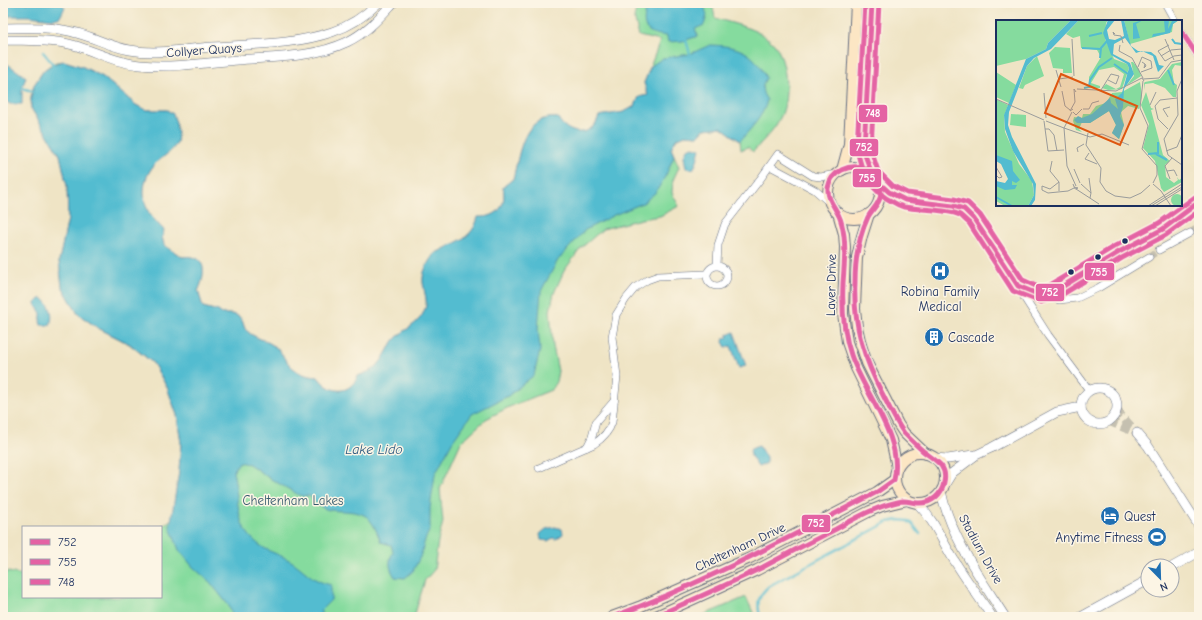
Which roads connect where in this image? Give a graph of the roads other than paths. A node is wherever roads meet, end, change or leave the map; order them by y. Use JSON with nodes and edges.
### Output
{"nodes":[{"id":1,"x":378,"y":3,"type":"edge"},
{"id":2,"x":393,"y":3,"type":"edge"},
{"id":3,"x":856,"y":3,"type":"edge"},
{"id":4,"x":872,"y":3,"type":"edge"},
{"id":5,"x":1165,"y":3,"type":"edge"},
{"id":6,"x":1174,"y":20,"type":"edge"},
{"id":7,"x":3,"y":28,"type":"edge"},
{"id":8,"x":1182,"y":32,"type":"edge"},
{"id":9,"x":3,"y":40,"type":"edge"},
{"id":10,"x":1199,"y":58,"type":"edge"},
{"id":11,"x":770,"y":166,"type":"junction"},
{"id":12,"x":839,"y":172,"type":"junction"},
{"id":13,"x":872,"y":174,"type":"junction"},
{"id":14,"x":878,"y":182,"type":"junction"},
{"id":15,"x":1199,"y":202,"type":"edge"},
{"id":16,"x":830,"y":203,"type":"junction"},
{"id":17,"x":1189,"y":211,"type":"tunnel mouth"},
{"id":18,"x":838,"y":213,"type":"junction"},
{"id":19,"x":869,"y":214,"type":"junction"},
{"id":20,"x":1179,"y":218,"type":"tunnel mouth"},
{"id":21,"x":1190,"y":233,"type":"tunnel mouth"},
{"id":22,"x":1149,"y":236,"type":"dead end"},
{"id":23,"x":1139,"y":241,"type":"dead end"},
{"id":24,"x":1159,"y":250,"type":"tunnel mouth"},
{"id":25,"x":1149,"y":257,"type":"tunnel mouth"},
{"id":26,"x":717,"y":266,"type":"junction"},
{"id":27,"x":706,"y":274,"type":"junction"},
{"id":28,"x":1018,"y":286,"type":"junction"},
{"id":29,"x":1040,"y":295,"type":"junction"},
{"id":30,"x":1089,"y":390,"type":"junction"},
{"id":31,"x":614,"y":401,"type":"junction"},
{"id":32,"x":1081,"y":408,"type":"junction"},
{"id":33,"x":1056,"y":412,"type":"junction"},
{"id":34,"x":1085,"y":418,"type":"junction"},
{"id":35,"x":1137,"y":433,"type":"tunnel mouth"},
{"id":36,"x":587,"y":447,"type":"junction"},
{"id":37,"x":976,"y":454,"type":"junction"},
{"id":38,"x":930,"y":456,"type":"junction"},
{"id":39,"x":897,"y":467,"type":"junction"},
{"id":40,"x":539,"y":468,"type":"dead end"},
{"id":41,"x":894,"y":480,"type":"junction"},
{"id":42,"x":943,"y":489,"type":"junction"},
{"id":43,"x":907,"y":500,"type":"junction"},
{"id":44,"x":918,"y":504,"type":"junction"},
{"id":45,"x":1199,"y":526,"type":"edge"},
{"id":46,"x":1199,"y":552,"type":"edge"},
{"id":47,"x":1180,"y":563,"type":"edge"},
{"id":48,"x":1140,"y":584,"type":"edge"},
{"id":49,"x":612,"y":617,"type":"edge"},
{"id":50,"x":654,"y":617,"type":"edge"},
{"id":51,"x":992,"y":617,"type":"edge"},
{"id":52,"x":1005,"y":617,"type":"edge"},
{"id":53,"x":1081,"y":617,"type":"edge"}],
"edges":[{"from":1,"to":7,"type":"street","name":"Collyer Quays"},
{"from":2,"to":9,"type":"street","name":"Collyer Quays"},
{"from":3,"to":12,"type":"main road"},
{"from":4,"to":13,"type":"main road"},
{"from":5,"to":6,"type":"street"},
{"from":8,"to":10,"type":"street"},
{"from":11,"to":12,"type":"street"},
{"from":11,"to":16,"type":"street"},
{"from":11,"to":26,"type":"street"},
{"from":12,"to":13,"type":"main road"},
{"from":12,"to":16,"type":"main road"},
{"from":13,"to":14,"type":"main road"},
{"from":14,"to":19,"type":"main road"},
{"from":14,"to":28,"type":"street"},
{"from":15,"to":17,"type":"street"},
{"from":16,"to":18,"type":"main road"},
{"from":18,"to":19,"type":"main road"},
{"from":18,"to":39,"type":"main road","name":"Laver Drive"},
{"from":19,"to":38,"type":"main road","name":"Laver Drive"},
{"from":20,"to":22,"type":"street"},
{"from":21,"to":24,"type":"street"},
{"from":23,"to":29,"type":"street"},
{"from":25,"to":29,"type":"street"},
{"from":26,"to":27,"type":"street"},
{"from":26,"to":27,"type":"street"},
{"from":27,"to":31,"type":"street"},
{"from":28,"to":29,"type":"street"},
{"from":28,"to":30,"type":"street"},
{"from":30,"to":32,"type":"street"},
{"from":30,"to":34,"type":"street"},
{"from":31,"to":36,"type":"street"},
{"from":31,"to":36,"type":"street"},
{"from":32,"to":33,"type":"street"},
{"from":32,"to":34,"type":"street"},
{"from":33,"to":34,"type":"street"},
{"from":33,"to":37,"type":"street"},
{"from":35,"to":45,"type":"street"},
{"from":36,"to":40,"type":"street"},
{"from":37,"to":38,"type":"street"},
{"from":37,"to":42,"type":"street"},
{"from":38,"to":39,"type":"main road"},
{"from":38,"to":42,"type":"main road"},
{"from":39,"to":41,"type":"main road"},
{"from":41,"to":43,"type":"main road"},
{"from":41,"to":49,"type":"main road","name":"Cheltenham Drive"},
{"from":42,"to":44,"type":"main road"},
{"from":42,"to":52,"type":"street","name":"Stadium Drive"},
{"from":43,"to":44,"type":"main road"},
{"from":43,"to":50,"type":"main road","name":"Cheltenham Drive"},
{"from":44,"to":51,"type":"street","name":"Stadium Drive"},
{"from":46,"to":47,"type":"street"},
{"from":48,"to":53,"type":"street"}]}
